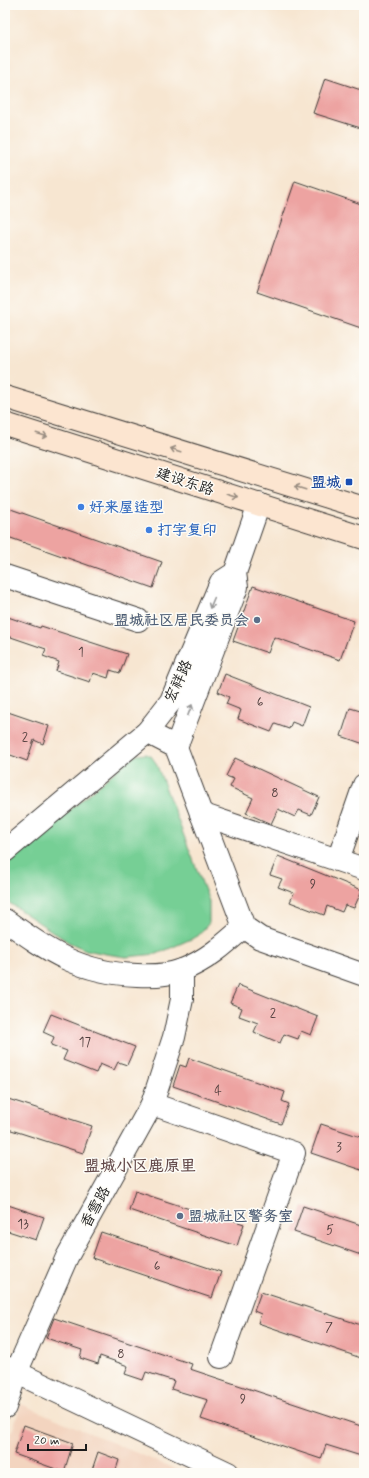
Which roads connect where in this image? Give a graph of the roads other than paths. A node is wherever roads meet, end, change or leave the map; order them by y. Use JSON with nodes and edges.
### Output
{"nodes":[{"id":1,"x":5,"y":396,"type":"edge"},
{"id":2,"x":5,"y":424,"type":"edge"},
{"id":3,"x":259,"y":504,"type":"junction"},
{"id":4,"x":364,"y":508,"type":"edge"},
{"id":5,"x":364,"y":538,"type":"edge"},
{"id":6,"x":235,"y":573,"type":"junction"},
{"id":7,"x":5,"y":576,"type":"edge"},
{"id":8,"x":138,"y":620,"type":"dead end"},
{"id":9,"x":147,"y":732,"type":"junction"},
{"id":10,"x":176,"y":747,"type":"junction"},
{"id":11,"x":364,"y":785,"type":"edge"},
{"id":12,"x":201,"y":814,"type":"junction"},
{"id":13,"x":5,"y":850,"type":"edge"},
{"id":14,"x":338,"y":860,"type":"junction"},
{"id":15,"x":364,"y":869,"type":"edge"},
{"id":16,"x":5,"y":920,"type":"edge"},
{"id":17,"x":244,"y":927,"type":"junction"},
{"id":18,"x":182,"y":970,"type":"junction"},
{"id":19,"x":364,"y":975,"type":"edge"},
{"id":20,"x":152,"y":1104,"type":"junction"},
{"id":21,"x":221,"y":1357,"type":"dead end"},
{"id":22,"x":11,"y":1370,"type":"edge"},
{"id":23,"x":5,"y":1407,"type":"edge"},
{"id":24,"x":228,"y":1473,"type":"edge"}],
"edges":[{"from":4,"to":1,"type":"main road","name":"建设东路","one_way":true},
{"from":2,"to":3,"type":"main road","name":"建设东路","one_way":true},
{"from":3,"to":5,"type":"main road","name":"建设东路"},
{"from":3,"to":6,"type":"street"},
{"from":6,"to":9,"type":"street","name":"宏祥路","one_way":true},
{"from":10,"to":6,"type":"street","one_way":true},
{"from":7,"to":8,"type":"street"},
{"from":9,"to":10,"type":"street"},
{"from":9,"to":13,"type":"street","name":"宏祥路"},
{"from":10,"to":12,"type":"street"},
{"from":11,"to":14,"type":"street"},
{"from":12,"to":14,"type":"street"},
{"from":12,"to":17,"type":"street"},
{"from":14,"to":15,"type":"street"},
{"from":16,"to":18,"type":"street"},
{"from":17,"to":18,"type":"street"},
{"from":17,"to":19,"type":"street"},
{"from":18,"to":20,"type":"street","name":"香雪路"},
{"from":20,"to":21,"type":"street"},
{"from":20,"to":22,"type":"street","name":"香雪路"},
{"from":22,"to":23,"type":"street","name":"香雪路"},
{"from":22,"to":24,"type":"street"}]}
